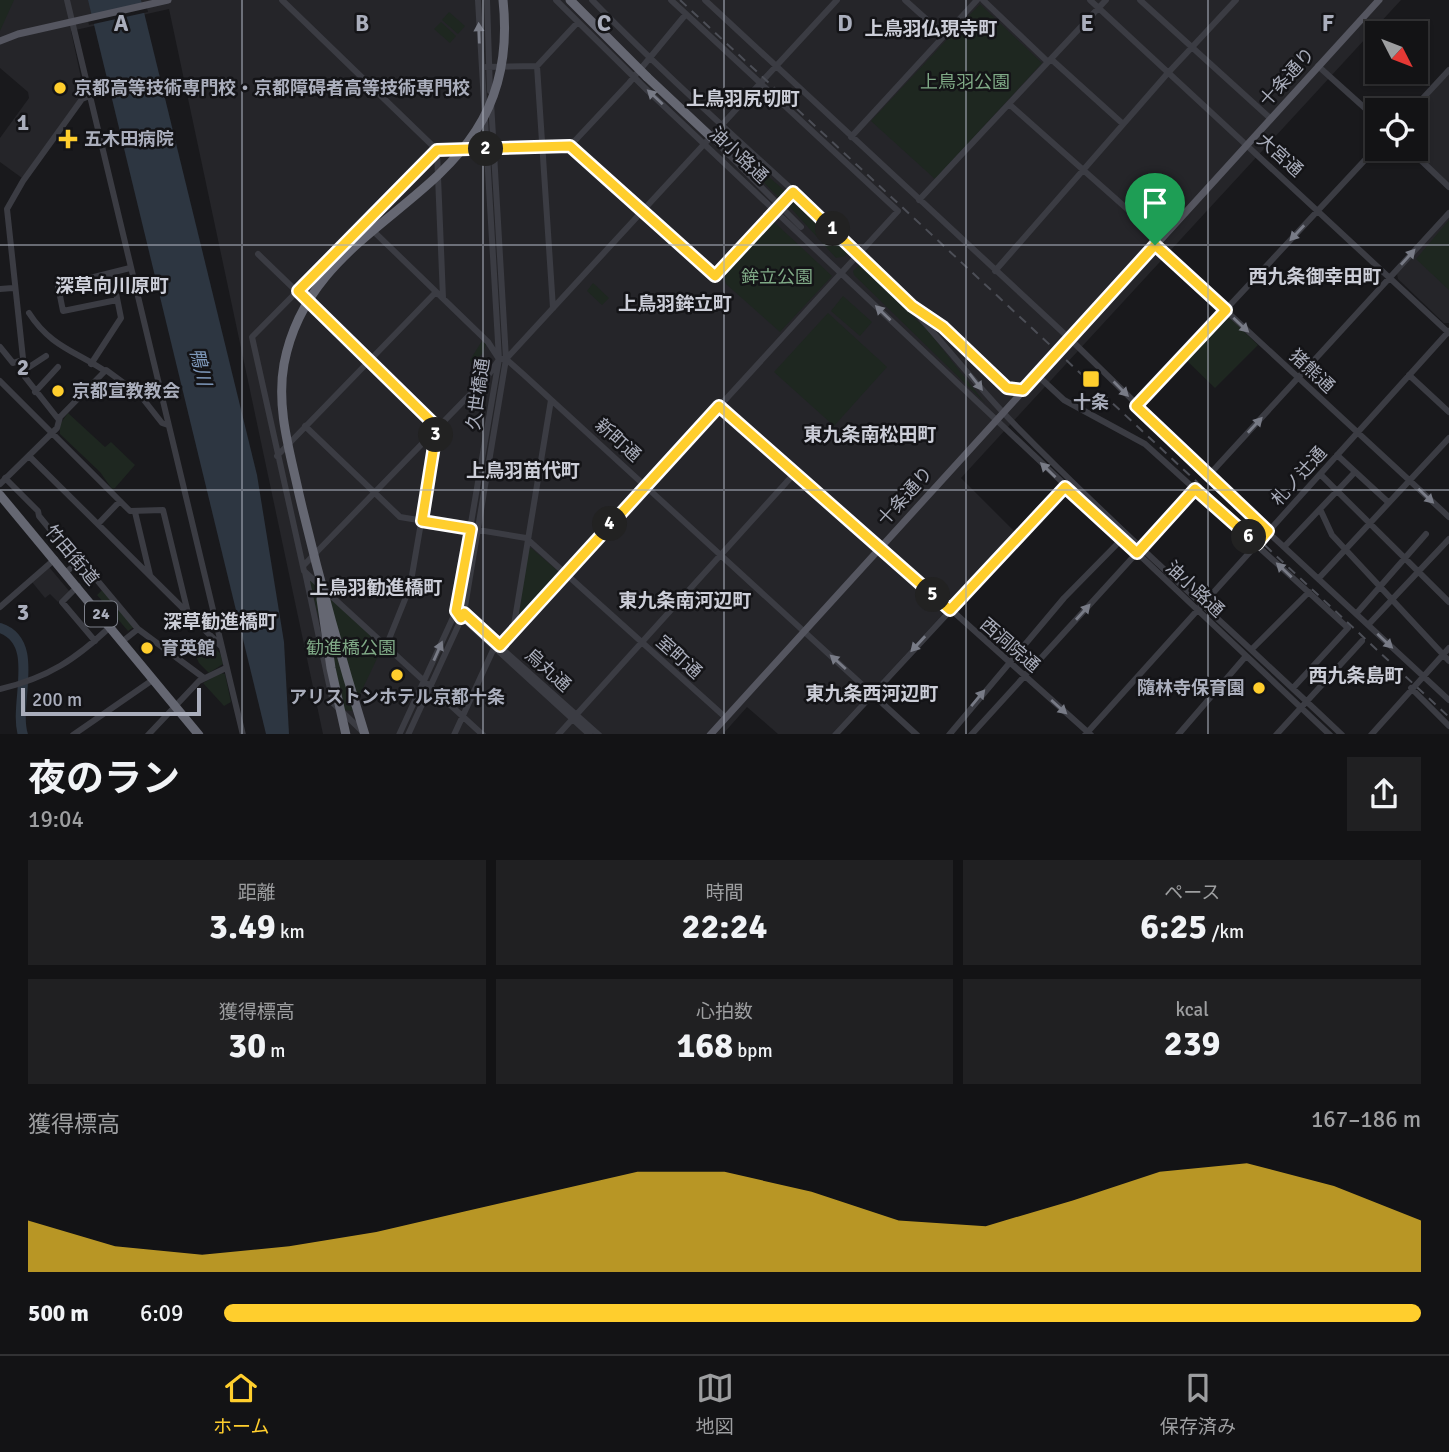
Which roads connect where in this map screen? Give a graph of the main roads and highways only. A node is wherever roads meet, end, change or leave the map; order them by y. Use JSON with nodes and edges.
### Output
{"nodes":[{"id":1,"x":503,"y":0,"type":"edge"},
{"id":2,"x":570,"y":0,"type":"edge"},
{"id":3,"x":1379,"y":0,"type":"edge"},
{"id":4,"x":164,"y":2,"type":"edge"},
{"id":5,"x":0,"y":41,"type":"edge"},
{"id":6,"x":708,"y":140,"type":"road end"},
{"id":7,"x":293,"y":464,"type":"junction"},
{"id":8,"x":0,"y":495,"type":"edge"},
{"id":9,"x":319,"y":589,"type":"junction"},
{"id":10,"x":199,"y":734,"type":"edge"},
{"id":11,"x":346,"y":734,"type":"edge"},
{"id":12,"x":365,"y":734,"type":"edge"},
{"id":13,"x":710,"y":734,"type":"edge"}],
"edges":[{"from":1,"to":7,"type":"highway","bridge":true},
{"from":2,"to":6,"type":"highway","bridge":true},
{"from":3,"to":13,"type":"main road","name":"十条通り"},
{"from":4,"to":5,"type":"main road"},
{"from":7,"to":9,"type":"highway","bridge":true},
{"from":7,"to":12,"type":"highway","bridge":true},
{"from":8,"to":10,"type":"highway","name":"竹田街道","number":"24"},
{"from":9,"to":11,"type":"highway","bridge":true},
{"from":9,"to":12,"type":"highway","bridge":true}]}
